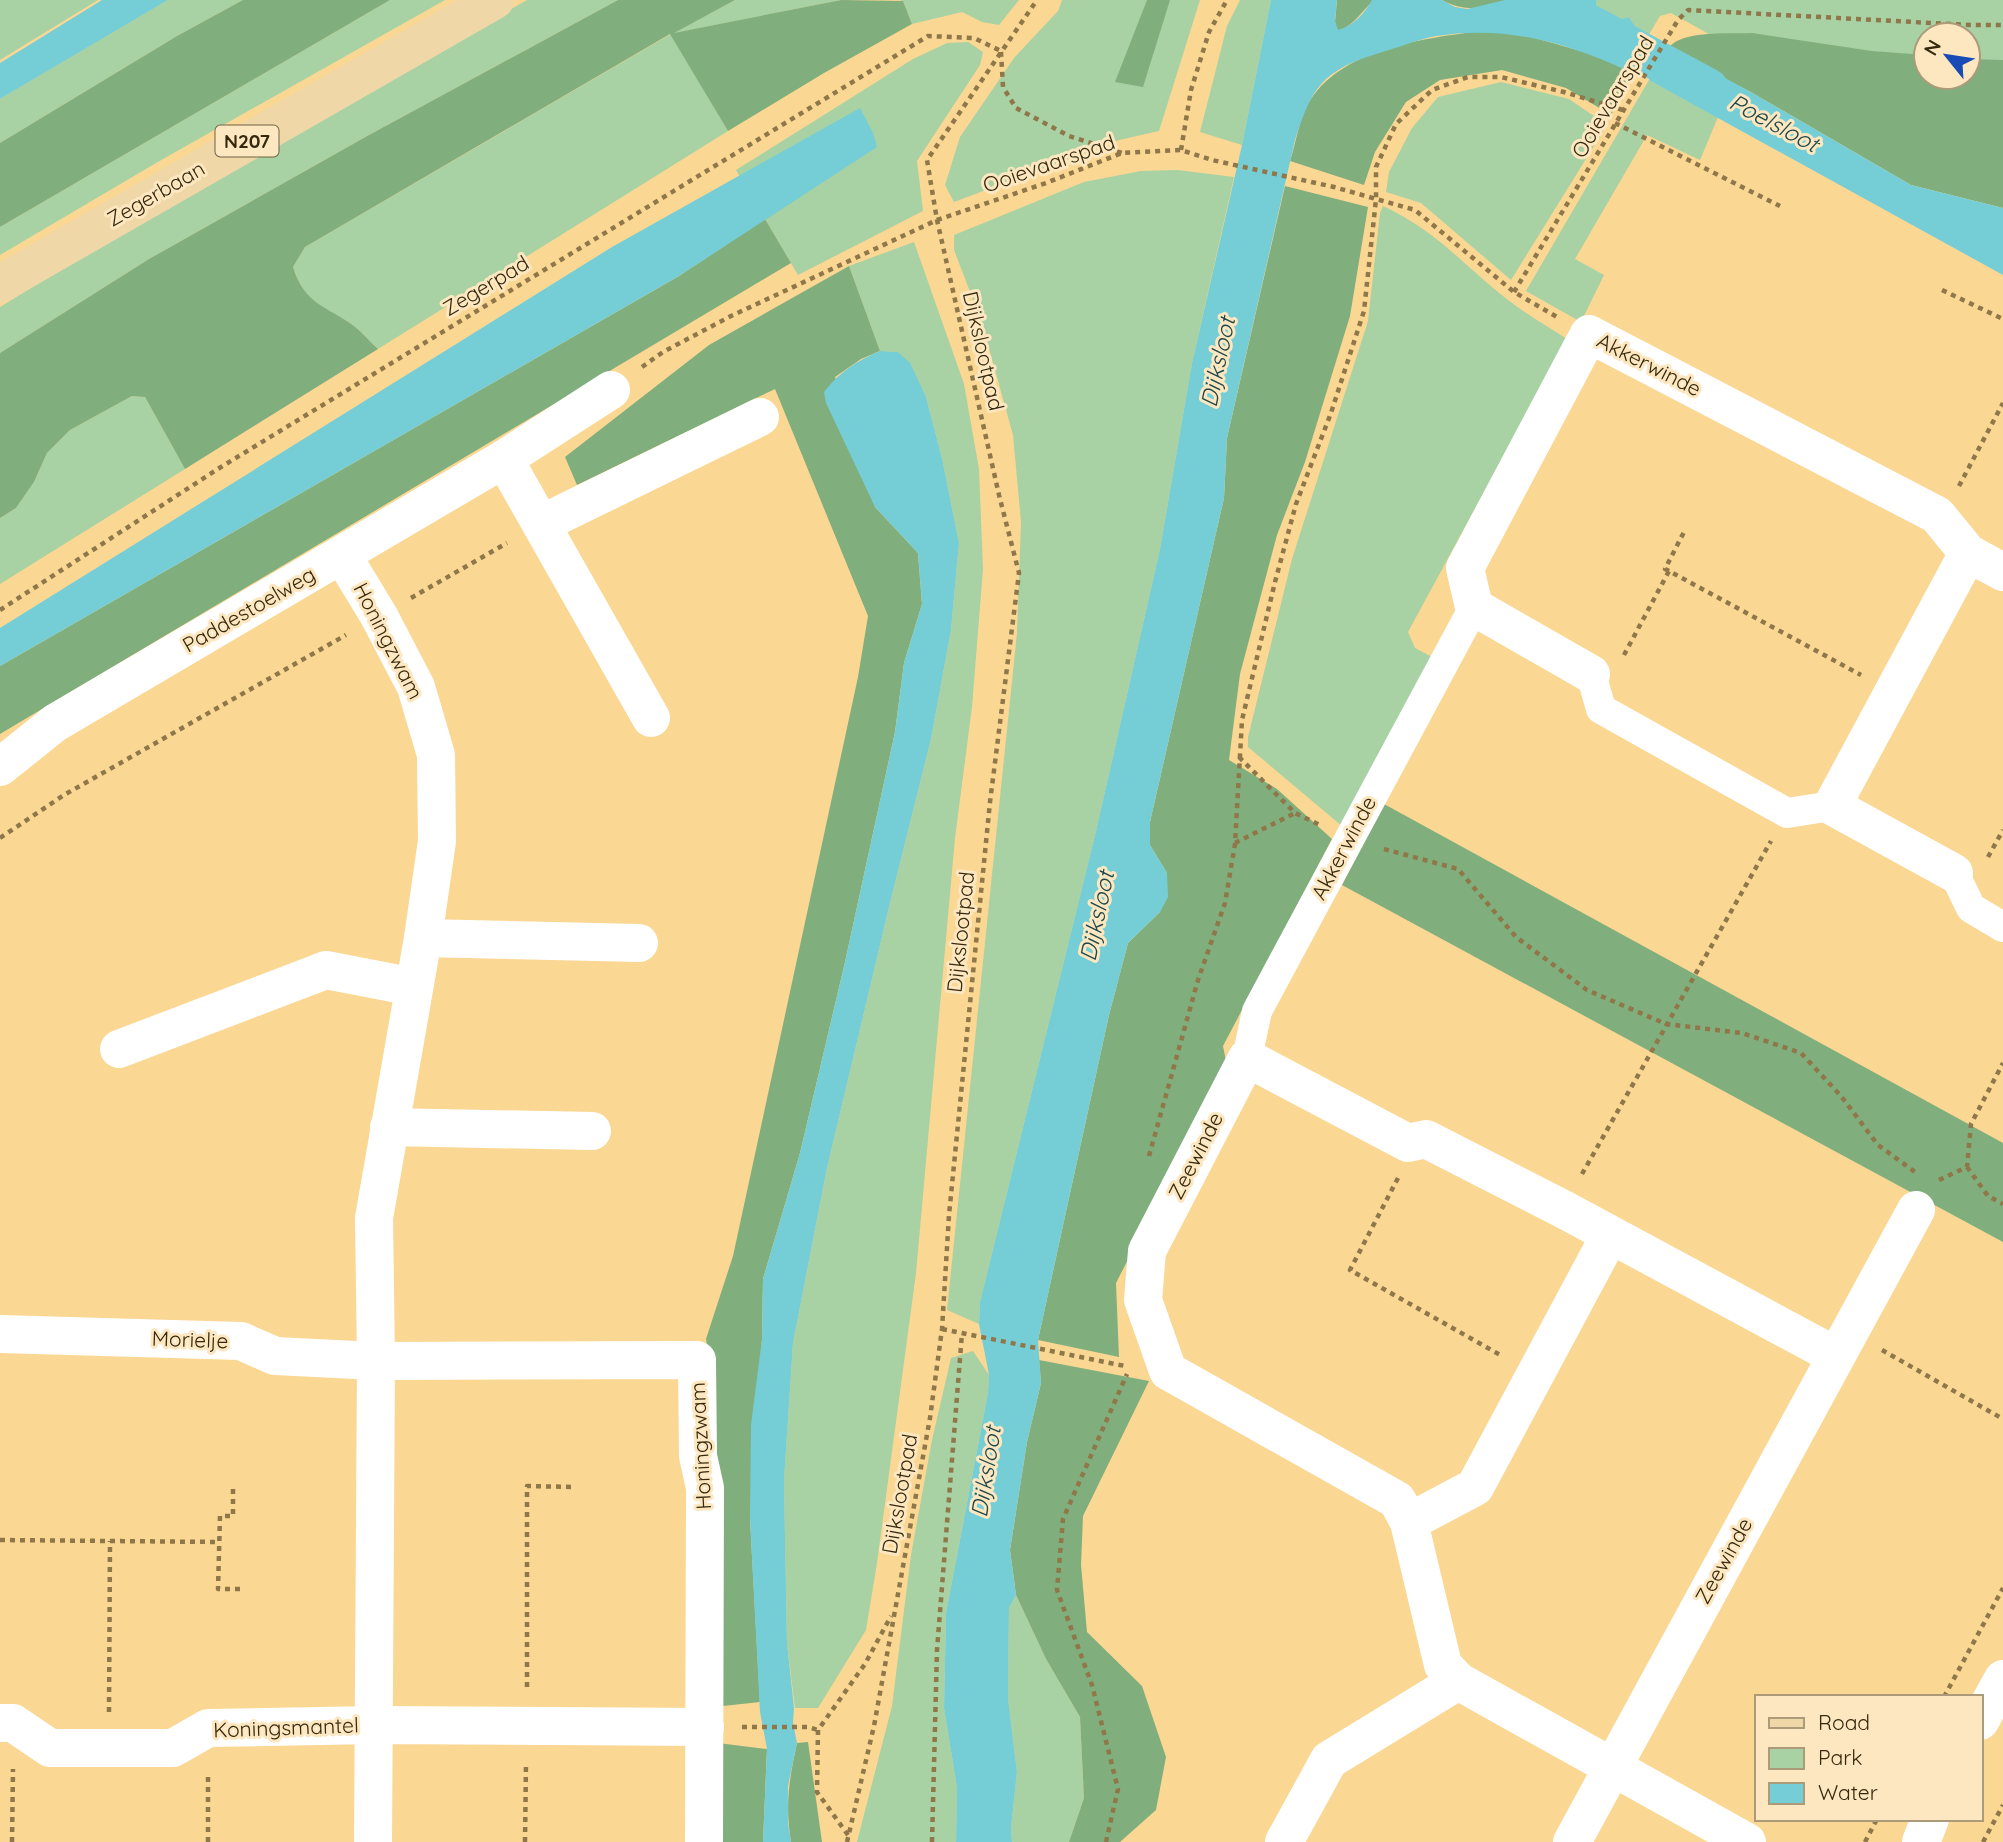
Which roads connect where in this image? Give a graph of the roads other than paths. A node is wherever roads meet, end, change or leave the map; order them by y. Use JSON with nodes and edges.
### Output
{"nodes":[{"id":1,"x":495,"y":0,"type":"edge"},
{"id":2,"x":0,"y":284,"type":"edge"},
{"id":3,"x":611,"y":390,"type":"road end"},
{"id":4,"x":760,"y":417,"type":"dead end"},
{"id":5,"x":503,"y":460,"type":"junction"},
{"id":6,"x":541,"y":524,"type":"junction"},
{"id":7,"x":1968,"y":553,"type":"junction"},
{"id":8,"x":342,"y":555,"type":"junction"},
{"id":9,"x":2003,"y":572,"type":"edge"},
{"id":10,"x":1474,"y":607,"type":"junction"},
{"id":11,"x":1595,"y":688,"type":"joint"},
{"id":12,"x":651,"y":718,"type":"dead end"},
{"id":13,"x":0,"y":767,"type":"edge"},
{"id":14,"x":1832,"y":806,"type":"junction"},
{"id":15,"x":1954,"y":873,"type":"joint"},
{"id":16,"x":2003,"y":927,"type":"edge"},
{"id":17,"x":423,"y":938,"type":"junction"},
{"id":18,"x":639,"y":943,"type":"dead end"},
{"id":19,"x":414,"y":987,"type":"junction"},
{"id":20,"x":119,"y":1049,"type":"dead end"},
{"id":21,"x":1247,"y":1058,"type":"junction"},
{"id":22,"x":389,"y":1127,"type":"junction"},
{"id":23,"x":592,"y":1131,"type":"dead end"},
{"id":24,"x":1924,"y":1197,"type":"road end"},
{"id":25,"x":1610,"y":1235,"type":"junction"},
{"id":26,"x":0,"y":1334,"type":"edge"},
{"id":27,"x":1843,"y":1343,"type":"junction"},
{"id":28,"x":376,"y":1361,"type":"junction"},
{"id":29,"x":1409,"y":1522,"type":"junction"},
{"id":30,"x":2003,"y":1679,"type":"edge"},
{"id":31,"x":1458,"y":1681,"type":"junction"},
{"id":32,"x":1982,"y":1717,"type":"edge"},
{"id":33,"x":7,"y":1723,"type":"edge"},
{"id":34,"x":374,"y":1725,"type":"junction"},
{"id":35,"x":721,"y":1727,"type":"junction"},
{"id":36,"x":1612,"y":1767,"type":"junction"},
{"id":37,"x":1929,"y":1821,"type":"edge"},
{"id":38,"x":373,"y":1842,"type":"edge"},
{"id":39,"x":704,"y":1842,"type":"edge"},
{"id":40,"x":1284,"y":1842,"type":"edge"},
{"id":41,"x":1572,"y":1842,"type":"edge"},
{"id":42,"x":1747,"y":1842,"type":"edge"},
{"id":43,"x":1921,"y":1842,"type":"edge"}],
"edges":[{"from":1,"to":2,"type":"main road","name":"Zegerbaan","number":"N207"},
{"from":3,"to":5,"type":"street","name":"Paddestoelweg"},
{"from":4,"to":6,"type":"street"},
{"from":5,"to":6,"type":"street"},
{"from":5,"to":8,"type":"street","name":"Paddestoelweg"},
{"from":6,"to":12,"type":"street"},
{"from":7,"to":9,"type":"street","name":"Akkerwinde"},
{"from":7,"to":10,"type":"street","name":"Akkerwinde"},
{"from":7,"to":14,"type":"street"},
{"from":8,"to":13,"type":"street","name":"Paddestoelweg"},
{"from":8,"to":17,"type":"street","name":"Honingzwam"},
{"from":10,"to":11,"type":"street"},
{"from":10,"to":21,"type":"street","name":"Akkerwinde"},
{"from":11,"to":14,"type":"street"},
{"from":14,"to":15,"type":"street"},
{"from":15,"to":16,"type":"street"},
{"from":17,"to":18,"type":"street"},
{"from":17,"to":19,"type":"street","name":"Honingzwam"},
{"from":19,"to":20,"type":"street"},
{"from":19,"to":22,"type":"street","name":"Honingzwam"},
{"from":21,"to":25,"type":"street"},
{"from":21,"to":29,"type":"street","name":"Zeewinde"},
{"from":22,"to":23,"type":"street"},
{"from":22,"to":28,"type":"street","name":"Honingzwam"},
{"from":24,"to":27,"type":"street","name":"Zeewinde"},
{"from":25,"to":27,"type":"street"},
{"from":25,"to":29,"type":"street"},
{"from":26,"to":28,"type":"street","name":"Morielje"},
{"from":27,"to":36,"type":"street","name":"Zeewinde"},
{"from":28,"to":34,"type":"street","name":"Honingzwam"},
{"from":28,"to":35,"type":"street","name":"Honingzwam"},
{"from":29,"to":31,"type":"street","name":"Zeewinde"},
{"from":30,"to":32,"type":"street"},
{"from":31,"to":36,"type":"street","name":"Zeewinde"},
{"from":31,"to":40,"type":"street"},
{"from":33,"to":34,"type":"street","name":"Koningsmantel"},
{"from":34,"to":35,"type":"street"},
{"from":34,"to":38,"type":"street","name":"Honingzwam"},
{"from":35,"to":39,"type":"street","name":"Honingzwam"},
{"from":36,"to":41,"type":"street","name":"Zeewinde"},
{"from":36,"to":42,"type":"street","name":"Zeewinde"},
{"from":37,"to":43,"type":"street"}]}
